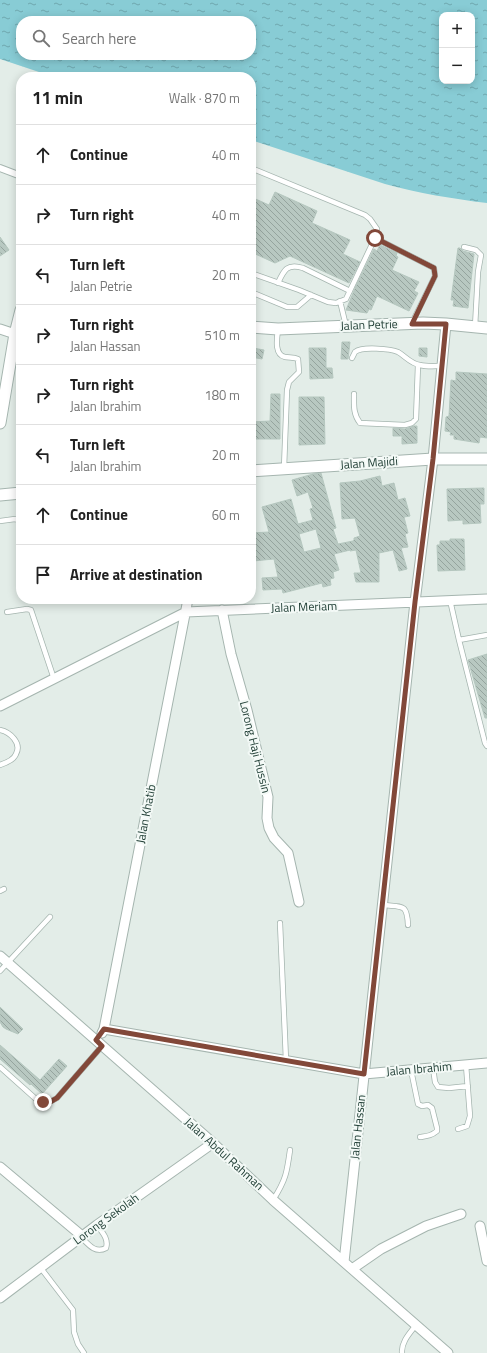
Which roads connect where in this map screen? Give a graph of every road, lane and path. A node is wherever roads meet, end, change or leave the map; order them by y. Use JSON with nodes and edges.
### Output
{"nodes":[{"id":1,"x":0,"y":168,"type":"edge"},
{"id":2,"x":256,"y":170,"type":"edge"},
{"id":3,"x":16,"y":174,"type":"edge"},
{"id":4,"x":375,"y":238,"type":"junction"},
{"id":5,"x":464,"y":247,"type":"dead end"},
{"id":6,"x":256,"y":275,"type":"edge"},
{"id":7,"x":278,"y":283,"type":"junction"},
{"id":8,"x":350,"y":291,"type":"junction"},
{"id":9,"x":256,"y":294,"type":"edge"},
{"id":10,"x":311,"y":295,"type":"junction"},
{"id":11,"x":340,"y":301,"type":"junction"},
{"id":12,"x":412,"y":324,"type":"junction"},
{"id":13,"x":446,"y":324,"type":"junction"},
{"id":14,"x":346,"y":326,"type":"junction"},
{"id":15,"x":256,"y":327,"type":"edge"},
{"id":16,"x":475,"y":327,"type":"junction"},
{"id":17,"x":487,"y":328,"type":"edge"},
{"id":18,"x":0,"y":329,"type":"edge"},
{"id":19,"x":278,"y":329,"type":"junction"},
{"id":20,"x":16,"y":330,"type":"edge"},
{"id":21,"x":15,"y":334,"type":"junction"},
{"id":22,"x":352,"y":358,"type":"dead end"},
{"id":23,"x":418,"y":366,"type":"junction"},
{"id":24,"x":442,"y":366,"type":"junction"},
{"id":25,"x":354,"y":394,"type":"dead end"},
{"id":26,"x":1,"y":411,"type":"edge"},
{"id":27,"x":0,"y":424,"type":"edge"},
{"id":28,"x":433,"y":459,"type":"junction"},
{"id":29,"x":487,"y":459,"type":"edge"},
{"id":30,"x":284,"y":468,"type":"junction"},
{"id":31,"x":256,"y":471,"type":"edge"},
{"id":32,"x":16,"y":493,"type":"edge"},
{"id":33,"x":0,"y":495,"type":"edge"},
{"id":34,"x":16,"y":519,"type":"edge"},
{"id":35,"x":0,"y":521,"type":"edge"},
{"id":36,"x":487,"y":599,"type":"edge"},
{"id":37,"x":450,"y":600,"type":"junction"},
{"id":38,"x":415,"y":602,"type":"junction"},
{"id":39,"x":187,"y":604,"type":"edge"},
{"id":40,"x":222,"y":610,"type":"junction"},
{"id":41,"x":7,"y":612,"type":"dead end"},
{"id":42,"x":186,"y":612,"type":"junction"},
{"id":43,"x":487,"y":635,"type":"edge"},
{"id":44,"x":459,"y":640,"type":"junction"},
{"id":45,"x":54,"y":679,"type":"junction"},
{"id":46,"x":0,"y":706,"type":"edge"},
{"id":47,"x":0,"y":730,"type":"edge"},
{"id":48,"x":487,"y":746,"type":"edge"},
{"id":49,"x":0,"y":765,"type":"edge"},
{"id":50,"x":299,"y":902,"type":"dead end"},
{"id":51,"x":383,"y":905,"type":"junction"},
{"id":52,"x":50,"y":917,"type":"dead end"},
{"id":53,"x":280,"y":923,"type":"dead end"},
{"id":54,"x":408,"y":925,"type":"dead end"},
{"id":55,"x":0,"y":956,"type":"edge"},
{"id":56,"x":8,"y":963,"type":"junction"},
{"id":57,"x":0,"y":971,"type":"edge"},
{"id":58,"x":104,"y":1029,"type":"junction"},
{"id":59,"x":99,"y":1043,"type":"junction"},
{"id":60,"x":286,"y":1060,"type":"junction"},
{"id":61,"x":487,"y":1063,"type":"edge"},
{"id":62,"x":466,"y":1065,"type":"junction"},
{"id":63,"x":0,"y":1067,"type":"edge"},
{"id":64,"x":433,"y":1068,"type":"junction"},
{"id":65,"x":411,"y":1070,"type":"junction"},
{"id":66,"x":364,"y":1074,"type":"junction"},
{"id":67,"x":468,"y":1086,"type":"junction"},
{"id":68,"x":458,"y":1129,"type":"dead end"},
{"id":69,"x":420,"y":1137,"type":"dead end"},
{"id":70,"x":213,"y":1143,"type":"junction"},
{"id":71,"x":290,"y":1150,"type":"dead end"},
{"id":72,"x":0,"y":1167,"type":"edge"},
{"id":73,"x":273,"y":1200,"type":"junction"},
{"id":74,"x":461,"y":1214,"type":"dead end"},
{"id":75,"x":96,"y":1225,"type":"junction"},
{"id":76,"x":480,"y":1226,"type":"dead end"},
{"id":77,"x":81,"y":1236,"type":"junction"},
{"id":78,"x":487,"y":1261,"type":"edge"},
{"id":79,"x":344,"y":1262,"type":"junction"},
{"id":80,"x":40,"y":1267,"type":"junction"},
{"id":81,"x":352,"y":1269,"type":"junction"},
{"id":82,"x":0,"y":1298,"type":"edge"},
{"id":83,"x":416,"y":1325,"type":"junction"},
{"id":84,"x":84,"y":1353,"type":"edge"},
{"id":85,"x":402,"y":1353,"type":"edge"},
{"id":86,"x":448,"y":1353,"type":"edge"}],
"edges":[{"from":1,"to":3,"type":"street"},
{"from":2,"to":4,"type":"lane"},
{"from":4,"to":8,"type":"lane"},
{"from":4,"to":12,"type":"lane"},
{"from":5,"to":16,"type":"lane"},
{"from":6,"to":7,"type":"lane"},
{"from":7,"to":8,"type":"lane"},
{"from":7,"to":10,"type":"lane"},
{"from":8,"to":11,"type":"lane"},
{"from":9,"to":10,"type":"lane"},
{"from":10,"to":11,"type":"lane"},
{"from":11,"to":14,"type":"lane"},
{"from":12,"to":13,"type":"street","name":"Jalan Petrie"},
{"from":12,"to":14,"type":"street","name":"Jalan Petrie"},
{"from":13,"to":16,"type":"street","name":"Jalan Petrie"},
{"from":13,"to":24,"type":"street","name":"Jalan Hassan"},
{"from":14,"to":19,"type":"street","name":"Jalan Petrie"},
{"from":15,"to":19,"type":"street","name":"Jalan Petrie"},
{"from":16,"to":17,"type":"street","name":"Jalan Petrie"},
{"from":18,"to":21,"type":"street"},
{"from":19,"to":30,"type":"lane"},
{"from":20,"to":21,"type":"street"},
{"from":21,"to":26,"type":"street"},
{"from":22,"to":23,"type":"lane"},
{"from":23,"to":24,"type":"lane"},
{"from":23,"to":25,"type":"lane"},
{"from":24,"to":28,"type":"street","name":"Jalan Hassan"},
{"from":26,"to":27,"type":"street"},
{"from":28,"to":29,"type":"street","name":"Jalan Majidi"},
{"from":28,"to":30,"type":"street","name":"Jalan Majidi"},
{"from":28,"to":38,"type":"street","name":"Jalan Hassan"},
{"from":30,"to":31,"type":"street","name":"Jalan Majidi"},
{"from":32,"to":33,"type":"street"},
{"from":34,"to":35,"type":"lane"},
{"from":36,"to":37,"type":"street","name":"Jalan Meriam"},
{"from":37,"to":38,"type":"street","name":"Jalan Meriam"},
{"from":37,"to":44,"type":"lane"},
{"from":38,"to":40,"type":"street","name":"Jalan Meriam"},
{"from":38,"to":51,"type":"street","name":"Jalan Hassan"},
{"from":39,"to":42,"type":"street","name":"Jalan Khatib"},
{"from":40,"to":42,"type":"street","name":"Jalan Meriam"},
{"from":40,"to":50,"type":"street","name":"Lorong Haji Hussin"},
{"from":41,"to":45,"type":"lane"},
{"from":42,"to":45,"type":"street","name":"Jalan Meriam"},
{"from":42,"to":58,"type":"street","name":"Jalan Khatib"},
{"from":43,"to":44,"type":"lane"},
{"from":44,"to":48,"type":"lane"},
{"from":45,"to":46,"type":"street","name":"Jalan Meriam"},
{"from":47,"to":49,"type":"lane"},
{"from":51,"to":54,"type":"lane"},
{"from":51,"to":66,"type":"street","name":"Jalan Hassan"},
{"from":52,"to":56,"type":"lane"},
{"from":53,"to":60,"type":"lane"},
{"from":55,"to":56,"type":"street","name":"Jalan Abdul Rahman"},
{"from":56,"to":57,"type":"lane"},
{"from":56,"to":59,"type":"street","name":"Jalan Abdul Rahman"},
{"from":58,"to":59,"type":"street"},
{"from":58,"to":60,"type":"street","name":"Jalan Ibrahim"},
{"from":59,"to":63,"type":"lane"},
{"from":59,"to":70,"type":"street","name":"Jalan Abdul Rahman"},
{"from":60,"to":66,"type":"street","name":"Jalan Ibrahim"},
{"from":61,"to":62,"type":"street","name":"Jalan Ibrahim"},
{"from":62,"to":64,"type":"street","name":"Jalan Ibrahim"},
{"from":62,"to":67,"type":"lane"},
{"from":64,"to":65,"type":"street","name":"Jalan Ibrahim"},
{"from":64,"to":67,"type":"lane"},
{"from":65,"to":66,"type":"street","name":"Jalan Ibrahim"},
{"from":65,"to":69,"type":"lane"},
{"from":66,"to":79,"type":"street","name":"Jalan Hassan"},
{"from":67,"to":68,"type":"lane"},
{"from":70,"to":73,"type":"street","name":"Jalan Abdul Rahman"},
{"from":70,"to":75,"type":"street","name":"Lorong Sekolah"},
{"from":71,"to":73,"type":"lane"},
{"from":72,"to":77,"type":"street"},
{"from":73,"to":79,"type":"street","name":"Jalan Abdul Rahman"},
{"from":74,"to":81,"type":"street"},
{"from":75,"to":77,"type":"street","name":"Lorong Sekolah"},
{"from":75,"to":77,"type":"lane"},
{"from":76,"to":78,"type":"street"},
{"from":77,"to":80,"type":"street","name":"Lorong Sekolah"},
{"from":79,"to":81,"type":"street","name":"Jalan Abdul Rahman"},
{"from":80,"to":82,"type":"street","name":"Lorong Sekolah"},
{"from":80,"to":84,"type":"lane"},
{"from":81,"to":83,"type":"street","name":"Jalan Abdul Rahman"},
{"from":83,"to":85,"type":"lane"},
{"from":83,"to":86,"type":"street","name":"Jalan Abdul Rahman"}]}
